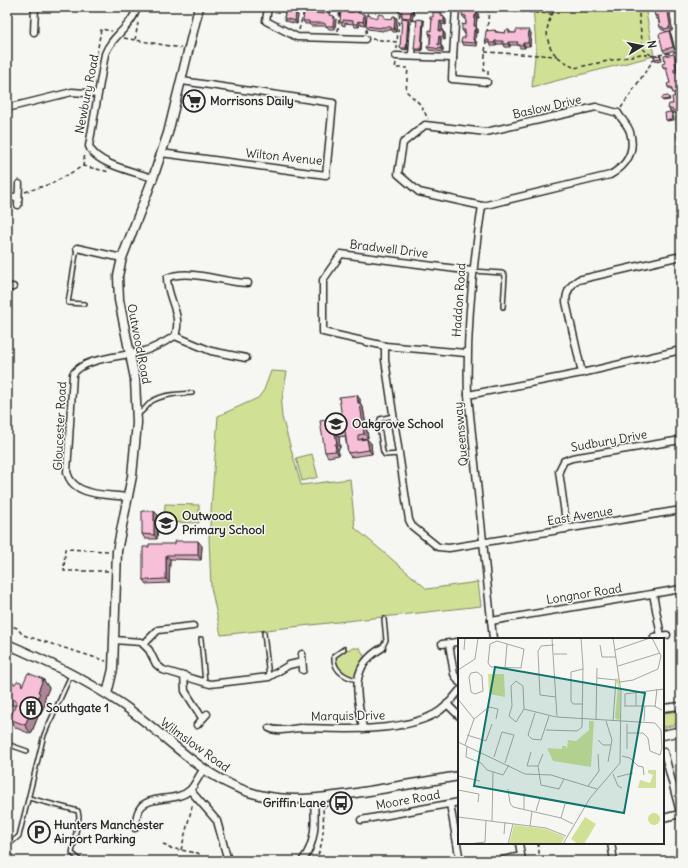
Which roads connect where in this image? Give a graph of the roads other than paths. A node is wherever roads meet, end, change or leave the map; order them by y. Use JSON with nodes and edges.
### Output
{"nodes":[{"id":1,"x":35,"y":7,"type":"edge"},
{"id":2,"x":137,"y":7,"type":"edge"},
{"id":3,"x":199,"y":7,"type":"edge"},
{"id":4,"x":268,"y":7,"type":"edge"},
{"id":5,"x":456,"y":7,"type":"edge"},
{"id":6,"x":680,"y":7,"type":"edge"},
{"id":7,"x":681,"y":11,"type":"edge"},
{"id":8,"x":414,"y":24,"type":"dead end"},
{"id":9,"x":34,"y":32,"type":"dead end"},
{"id":10,"x":366,"y":39,"type":"road end"},
{"id":11,"x":396,"y":56,"type":"road end"},
{"id":12,"x":412,"y":56,"type":"junction"},
{"id":13,"x":453,"y":58,"type":"junction"},
{"id":14,"x":182,"y":81,"type":"junction"},
{"id":15,"x":487,"y":82,"type":"road end"},
{"id":16,"x":97,"y":94,"type":"junction"},
{"id":17,"x":7,"y":108,"type":"edge"},
{"id":18,"x":161,"y":153,"type":"junction"},
{"id":19,"x":153,"y":178,"type":"junction"},
{"id":20,"x":19,"y":184,"type":"dead end"},
{"id":21,"x":18,"y":196,"type":"junction"},
{"id":22,"x":7,"y":199,"type":"edge"},
{"id":23,"x":18,"y":205,"type":"dead end"},
{"id":24,"x":482,"y":206,"type":"junction"},
{"id":25,"x":77,"y":248,"type":"joint"},
{"id":26,"x":681,"y":256,"type":"edge"},
{"id":27,"x":122,"y":258,"type":"junction"},
{"id":28,"x":472,"y":270,"type":"junction"},
{"id":29,"x":248,"y":283,"type":"dead end"},
{"id":30,"x":85,"y":304,"type":"dead end"},
{"id":31,"x":503,"y":307,"type":"dead end"},
{"id":32,"x":175,"y":336,"type":"junction"},
{"id":33,"x":385,"y":346,"type":"junction"},
{"id":34,"x":681,"y":350,"type":"edge"},
{"id":35,"x":466,"y":353,"type":"junction"},
{"id":36,"x":131,"y":354,"type":"junction"},
{"id":37,"x":246,"y":358,"type":"dead end"},
{"id":38,"x":582,"y":373,"type":"junction"},
{"id":39,"x":192,"y":393,"type":"dead end"},
{"id":40,"x":468,"y":395,"type":"junction"},
{"id":41,"x":136,"y":414,"type":"junction"},
{"id":42,"x":393,"y":416,"type":"junction"},
{"id":43,"x":681,"y":440,"type":"edge"},
{"id":44,"x":400,"y":454,"type":"junction"},
{"id":45,"x":126,"y":497,"type":"junction"},
{"id":46,"x":681,"y":510,"type":"edge"},
{"id":47,"x":7,"y":527,"type":"edge"},
{"id":48,"x":566,"y":529,"type":"junction"},
{"id":49,"x":7,"y":531,"type":"edge"},
{"id":50,"x":483,"y":544,"type":"junction"},
{"id":51,"x":681,"y":589,"type":"edge"},
{"id":52,"x":654,"y":594,"type":"junction"},
{"id":53,"x":384,"y":618,"type":"dead end"},
{"id":54,"x":491,"y":620,"type":"junction"},
{"id":55,"x":193,"y":626,"type":"dead end"},
{"id":56,"x":264,"y":633,"type":"dead end"},
{"id":57,"x":661,"y":636,"type":"dead end"},
{"id":58,"x":493,"y":638,"type":"edge"},
{"id":59,"x":201,"y":639,"type":"dead end"},
{"id":60,"x":114,"y":640,"type":"junction"},
{"id":61,"x":457,"y":642,"type":"dead end"},
{"id":62,"x":144,"y":644,"type":"junction"},
{"id":63,"x":442,"y":644,"type":"dead end"},
{"id":64,"x":449,"y":644,"type":"junction"},
{"id":65,"x":7,"y":645,"type":"edge"},
{"id":66,"x":382,"y":648,"type":"joint"},
{"id":67,"x":344,"y":649,"type":"dead end"},
{"id":68,"x":302,"y":654,"type":"dead end"},
{"id":69,"x":302,"y":662,"type":"junction"},
{"id":70,"x":303,"y":670,"type":"dead end"},
{"id":71,"x":72,"y":674,"type":"junction"},
{"id":72,"x":184,"y":675,"type":"junction"},
{"id":73,"x":269,"y":677,"type":"junction"},
{"id":74,"x":357,"y":680,"type":"junction"},
{"id":75,"x":458,"y":680,"type":"edge"},
{"id":76,"x":205,"y":682,"type":"junction"},
{"id":77,"x":458,"y":692,"type":"edge"},
{"id":78,"x":107,"y":694,"type":"junction"},
{"id":79,"x":447,"y":704,"type":"junction"},
{"id":80,"x":681,"y":706,"type":"edge"},
{"id":81,"x":664,"y":708,"type":"edge"},
{"id":82,"x":207,"y":714,"type":"dead end"},
{"id":83,"x":458,"y":715,"type":"edge"},
{"id":84,"x":202,"y":718,"type":"junction"},
{"id":85,"x":197,"y":725,"type":"dead end"},
{"id":86,"x":269,"y":728,"type":"dead end"},
{"id":87,"x":363,"y":729,"type":"junction"},
{"id":88,"x":681,"y":731,"type":"edge"},
{"id":89,"x":664,"y":735,"type":"edge"},
{"id":90,"x":7,"y":744,"type":"edge"},
{"id":91,"x":27,"y":751,"type":"dead end"},
{"id":92,"x":664,"y":753,"type":"edge"},
{"id":93,"x":204,"y":769,"type":"junction"},
{"id":94,"x":458,"y":776,"type":"edge"},
{"id":95,"x":190,"y":790,"type":"junction"},
{"id":96,"x":29,"y":798,"type":"junction"},
{"id":97,"x":314,"y":798,"type":"junction"},
{"id":98,"x":458,"y":802,"type":"edge"},
{"id":99,"x":450,"y":804,"type":"junction"},
{"id":100,"x":681,"y":815,"type":"edge"},
{"id":101,"x":664,"y":818,"type":"edge"},
{"id":102,"x":361,"y":820,"type":"dead end"},
{"id":103,"x":135,"y":828,"type":"dead end"},
{"id":104,"x":519,"y":844,"type":"edge"},
{"id":105,"x":611,"y":844,"type":"edge"},
{"id":106,"x":7,"y":846,"type":"edge"},
{"id":107,"x":522,"y":859,"type":"edge"},
{"id":108,"x":81,"y":861,"type":"edge"},
{"id":109,"x":228,"y":861,"type":"edge"},
{"id":110,"x":302,"y":861,"type":"edge"},
{"id":111,"x":460,"y":861,"type":"edge"},
{"id":112,"x":498,"y":861,"type":"edge"},
{"id":113,"x":614,"y":861,"type":"edge"}],
"edges":[{"from":1,"to":9,"type":"street"},
{"from":2,"to":16,"type":"street","name":"Newbury Road"},
{"from":3,"to":14,"type":"street","name":"Outwood Road"},
{"from":4,"to":10,"type":"street"},
{"from":5,"to":13,"type":"street"},
{"from":6,"to":7,"type":"street"},
{"from":8,"to":12,"type":"street"},
{"from":11,"to":12,"type":"street"},
{"from":12,"to":13,"type":"street"},
{"from":13,"to":15,"type":"street"},
{"from":14,"to":18,"type":"street","name":"Outwood Road"},
{"from":14,"to":18,"type":"street","name":"Wilton Avenue"},
{"from":16,"to":17,"type":"street"},
{"from":16,"to":19,"type":"street","name":"Newbury Road"},
{"from":18,"to":19,"type":"street","name":"Outwood Road"},
{"from":19,"to":27,"type":"street","name":"Outwood Road"},
{"from":20,"to":21,"type":"street"},
{"from":21,"to":22,"type":"street"},
{"from":21,"to":23,"type":"street"},
{"from":24,"to":24,"type":"street","name":"Baslow Drive"},
{"from":24,"to":28,"type":"street","name":"Haddon Road"},
{"from":25,"to":27,"type":"street"},
{"from":25,"to":30,"type":"lane"},
{"from":26,"to":38,"type":"street"},
{"from":27,"to":36,"type":"street","name":"Outwood Road"},
{"from":28,"to":31,"type":"lane"},
{"from":28,"to":33,"type":"street","name":"Bradwell Drive"},
{"from":28,"to":35,"type":"street","name":"Haddon Road"},
{"from":29,"to":32,"type":"street"},
{"from":32,"to":36,"type":"street","name":"Gloucester Road"},
{"from":32,"to":37,"type":"street"},
{"from":33,"to":35,"type":"street","name":"Bradwell Drive"},
{"from":33,"to":42,"type":"street","name":"East Avenue"},
{"from":34,"to":38,"type":"street","name":"Queensway"},
{"from":35,"to":40,"type":"street","name":"Haddon Road"},
{"from":36,"to":41,"type":"street","name":"Outwood Road"},
{"from":36,"to":45,"type":"street","name":"Gloucester Road"},
{"from":38,"to":40,"type":"street","name":"Queensway"},
{"from":39,"to":41,"type":"lane"},
{"from":40,"to":50,"type":"street","name":"Queensway"},
{"from":41,"to":45,"type":"street","name":"Outwood Road"},
{"from":42,"to":44,"type":"street","name":"East Avenue"},
{"from":42,"to":44,"type":"lane"},
{"from":43,"to":48,"type":"street","name":"Sudbury Drive"},
{"from":44,"to":50,"type":"street","name":"East Avenue"},
{"from":45,"to":60,"type":"street","name":"Outwood Road"},
{"from":46,"to":48,"type":"street","name":"East Avenue"},
{"from":47,"to":49,"type":"street"},
{"from":48,"to":50,"type":"street","name":"East Avenue"},
{"from":50,"to":54,"type":"street","name":"Queensway"},
{"from":51,"to":52,"type":"street","name":"Longnor Road"},
{"from":52,"to":54,"type":"street","name":"Longnor Road"},
{"from":52,"to":57,"type":"street"},
{"from":53,"to":66,"type":"lane"},
{"from":54,"to":58,"type":"street","name":"Queensway"},
{"from":55,"to":62,"type":"street"},
{"from":56,"to":73,"type":"lane"},
{"from":59,"to":76,"type":"lane"},
{"from":60,"to":62,"type":"street"},
{"from":60,"to":78,"type":"street","name":"Outwood Road"},
{"from":61,"to":64,"type":"street"},
{"from":62,"to":72,"type":"street"},
{"from":63,"to":64,"type":"street"},
{"from":64,"to":75,"type":"street"},
{"from":65,"to":71,"type":"street","name":"Wilmslow Road"},
{"from":66,"to":74,"type":"street"},
{"from":67,"to":74,"type":"lane"},
{"from":68,"to":69,"type":"street"},
{"from":69,"to":70,"type":"street"},
{"from":69,"to":73,"type":"street"},
{"from":71,"to":78,"type":"street","name":"Wilmslow Road"},
{"from":71,"to":96,"type":"lane"},
{"from":72,"to":76,"type":"street"},
{"from":72,"to":84,"type":"street"},
{"from":73,"to":76,"type":"street"},
{"from":74,"to":87,"type":"street"},
{"from":77,"to":79,"type":"street","name":"Marquis Drive"},
{"from":78,"to":93,"type":"street","name":"Wilmslow Road"},
{"from":79,"to":83,"type":"street"},
{"from":79,"to":87,"type":"street","name":"Marquis Drive"},
{"from":80,"to":81,"type":"street"},
{"from":82,"to":84,"type":"street"},
{"from":84,"to":85,"type":"street"},
{"from":86,"to":87,"type":"street","name":"Marquis Drive"},
{"from":88,"to":89,"type":"street"},
{"from":90,"to":91,"type":"lane"},
{"from":92,"to":100,"type":"street"},
{"from":93,"to":95,"type":"street"},
{"from":93,"to":97,"type":"street","name":"Wilmslow Road"},
{"from":94,"to":97,"type":"street","name":"Wilmslow Road"},
{"from":95,"to":103,"type":"street"},
{"from":95,"to":109,"type":"street"},
{"from":96,"to":106,"type":"lane"},
{"from":96,"to":108,"type":"lane"},
{"from":97,"to":110,"type":"street"},
{"from":98,"to":99,"type":"street","name":"Moore Road"},
{"from":99,"to":102,"type":"street","name":"Moore Road"},
{"from":99,"to":111,"type":"street"},
{"from":100,"to":101,"type":"street"},
{"from":104,"to":107,"type":"street"},
{"from":105,"to":113,"type":"street"},
{"from":107,"to":112,"type":"street"}]}
